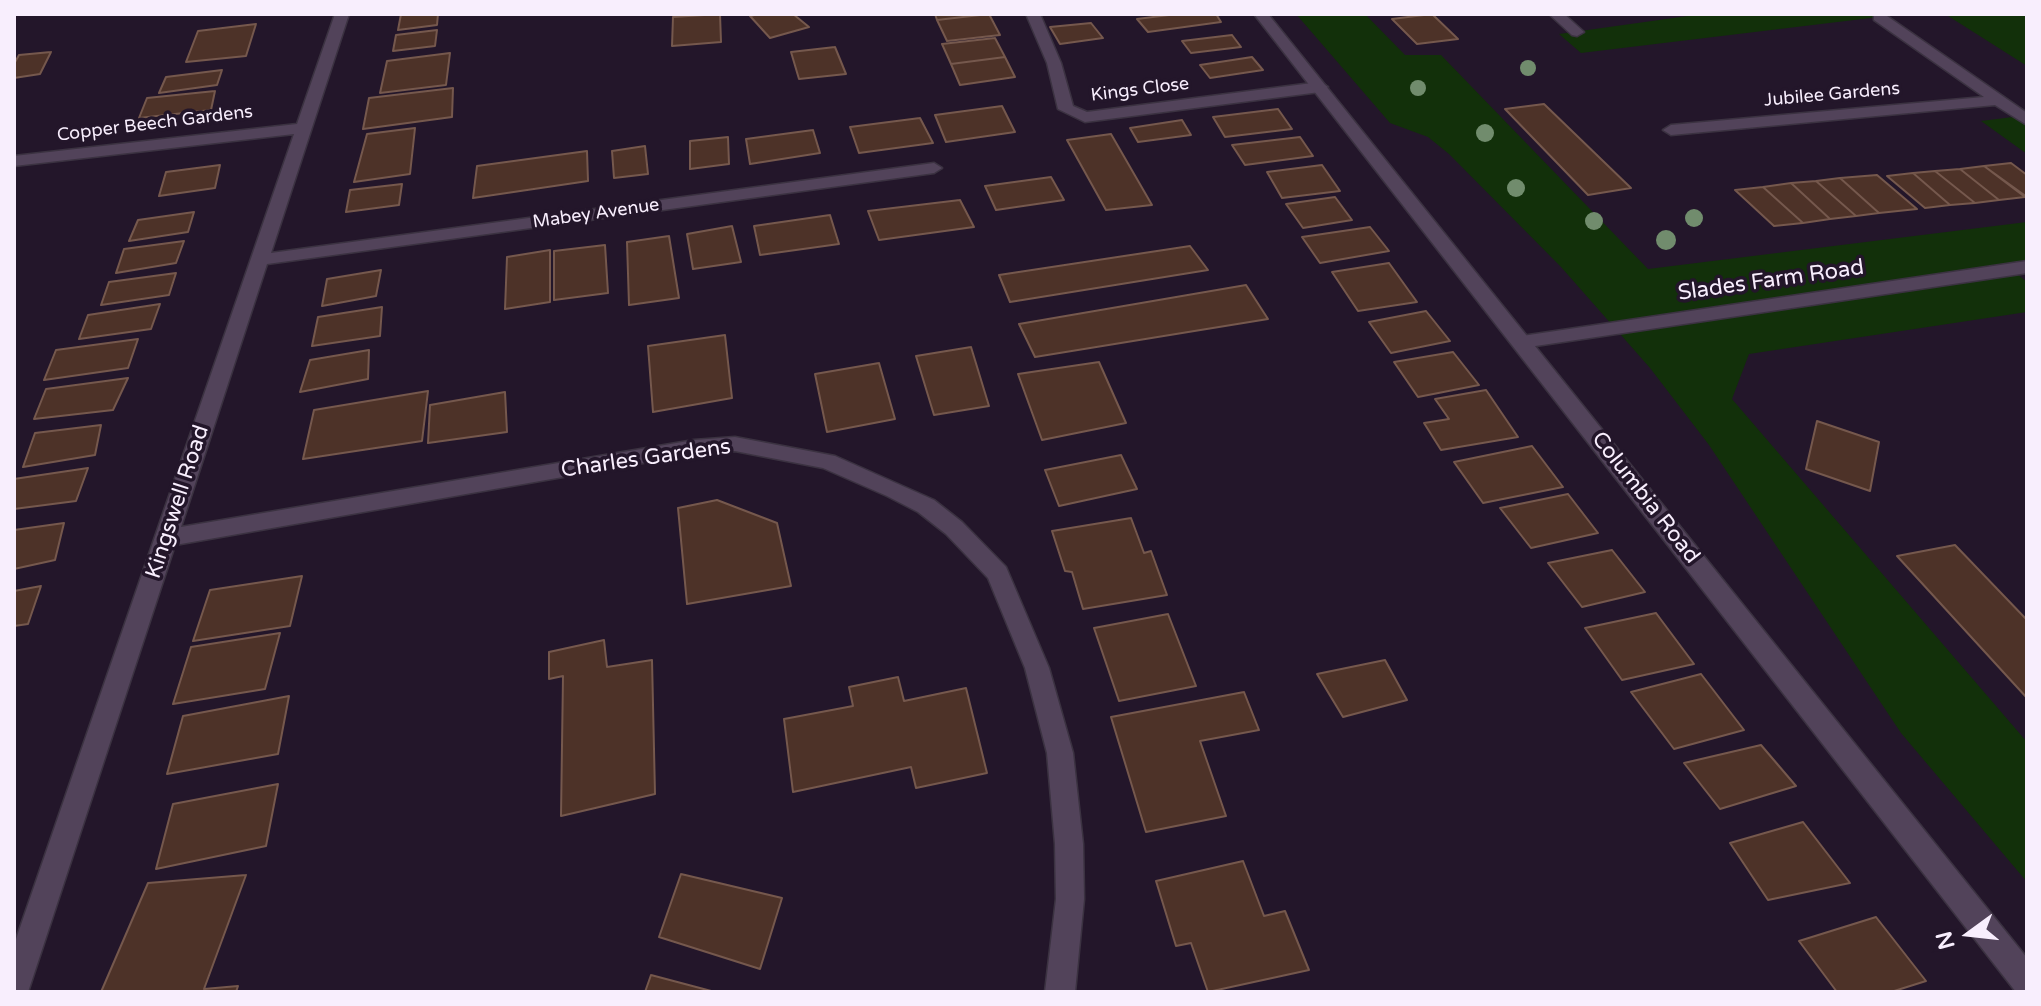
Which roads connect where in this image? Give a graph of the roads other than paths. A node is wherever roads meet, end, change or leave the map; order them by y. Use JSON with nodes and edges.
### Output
{"nodes":[{"id":1,"x":342,"y":14,"type":"edge"},
{"id":2,"x":1033,"y":14,"type":"edge"},
{"id":3,"x":1261,"y":14,"type":"edge"},
{"id":4,"x":1556,"y":14,"type":"edge"},
{"id":5,"x":1879,"y":17,"type":"dead end"},
{"id":6,"x":1577,"y":32,"type":"dead end"},
{"id":7,"x":1320,"y":87,"type":"junction"},
{"id":8,"x":1998,"y":100,"type":"junction"},
{"id":9,"x":2027,"y":120,"type":"edge"},
{"id":10,"x":301,"y":128,"type":"junction"},
{"id":11,"x":1671,"y":130,"type":"dead end"},
{"id":12,"x":14,"y":161,"type":"edge"},
{"id":13,"x":934,"y":168,"type":"dead end"},
{"id":14,"x":259,"y":260,"type":"junction"},
{"id":15,"x":2019,"y":268,"type":"edge"},
{"id":16,"x":2027,"y":282,"type":"edge"},
{"id":17,"x":1522,"y":342,"type":"junction"},
{"id":18,"x":166,"y":538,"type":"junction"},
{"id":19,"x":2027,"y":982,"type":"edge"},
{"id":20,"x":14,"y":989,"type":"edge"},
{"id":21,"x":1060,"y":992,"type":"edge"}],
"edges":[{"from":1,"to":10,"type":"street","name":"Kingswell Road"},
{"from":2,"to":7,"type":"street","name":"Kings Close"},
{"from":3,"to":7,"type":"street","name":"Columbia Road"},
{"from":4,"to":6,"type":"street"},
{"from":5,"to":8,"type":"street"},
{"from":7,"to":17,"type":"street","name":"Columbia Road"},
{"from":8,"to":9,"type":"street"},
{"from":8,"to":11,"type":"street","name":"Jubilee Gardens"},
{"from":10,"to":12,"type":"street","name":"Copper Beech Gardens"},
{"from":10,"to":14,"type":"street","name":"Kingswell Road"},
{"from":13,"to":14,"type":"street","name":"Mabey Avenue"},
{"from":14,"to":18,"type":"street","name":"Kingswell Road"},
{"from":15,"to":16,"type":"street"},
{"from":15,"to":17,"type":"street","name":"Slades Farm Road"},
{"from":17,"to":19,"type":"street","name":"Columbia Road"},
{"from":18,"to":20,"type":"street","name":"Kingswell Road"},
{"from":18,"to":21,"type":"street","name":"Charles Gardens"}]}
